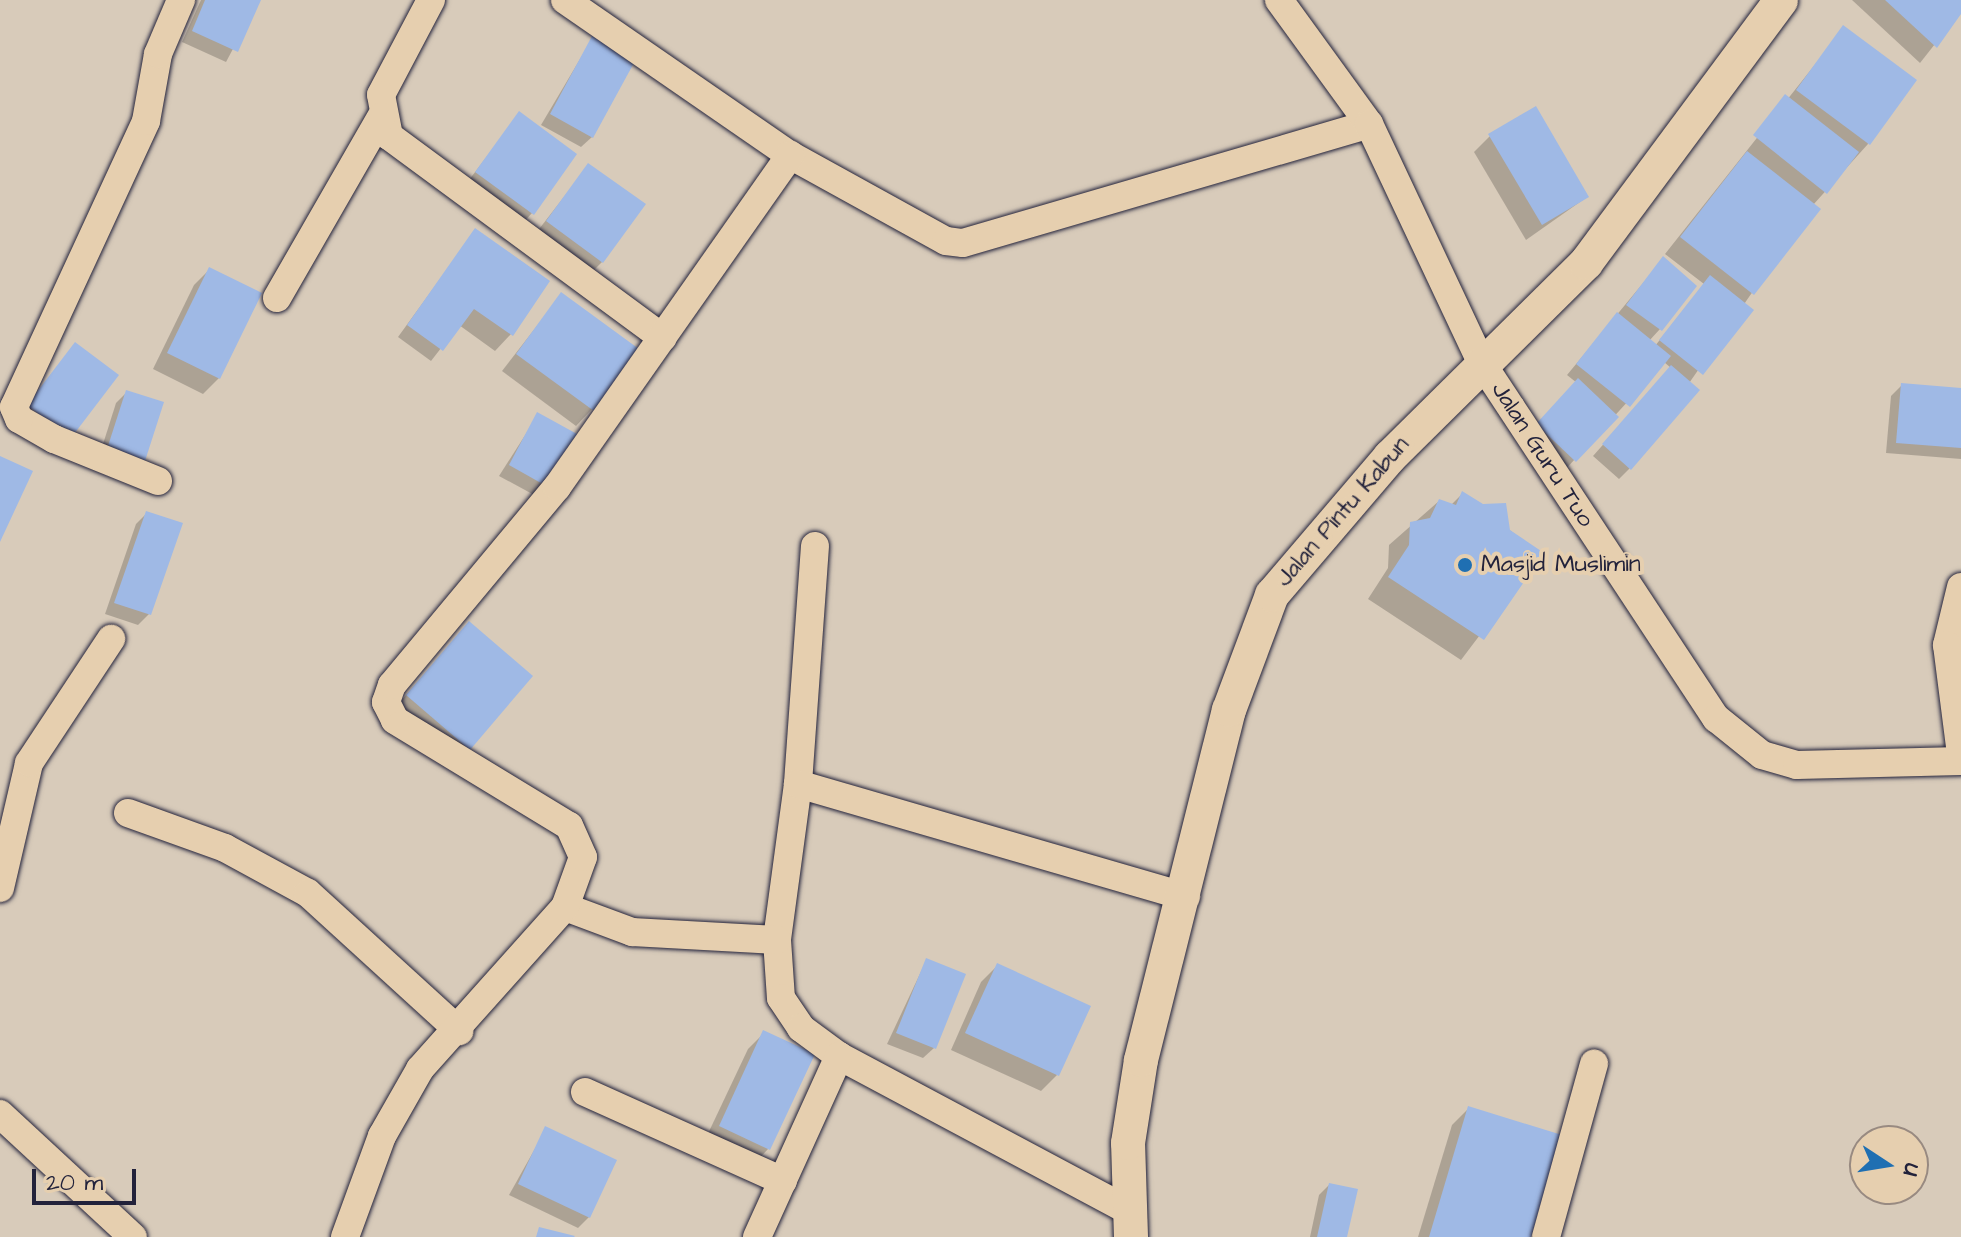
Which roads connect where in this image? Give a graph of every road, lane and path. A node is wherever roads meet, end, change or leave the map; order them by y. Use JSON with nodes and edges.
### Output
{"nodes":[{"id":1,"x":181,"y":0,"type":"edge"},
{"id":2,"x":431,"y":0,"type":"edge"},
{"id":3,"x":565,"y":0,"type":"edge"},
{"id":4,"x":1279,"y":0,"type":"edge"},
{"id":5,"x":1781,"y":0,"type":"edge"},
{"id":6,"x":381,"y":117,"type":"junction"},
{"id":7,"x":1369,"y":124,"type":"junction"},
{"id":8,"x":790,"y":155,"type":"junction"},
{"id":9,"x":277,"y":298,"type":"dead end"},
{"id":10,"x":663,"y":338,"type":"junction"},
{"id":11,"x":1481,"y":362,"type":"junction"},
{"id":12,"x":158,"y":481,"type":"dead end"},
{"id":13,"x":815,"y":546,"type":"dead end"},
{"id":14,"x":1961,"y":587,"type":"edge"},
{"id":15,"x":111,"y":639,"type":"dead end"},
{"id":16,"x":1961,"y":754,"type":"edge"},
{"id":17,"x":1961,"y":761,"type":"edge"},
{"id":18,"x":798,"y":784,"type":"junction"},
{"id":19,"x":128,"y":813,"type":"dead end"},
{"id":20,"x":0,"y":888,"type":"edge"},
{"id":21,"x":1186,"y":897,"type":"junction"},
{"id":22,"x":565,"y":907,"type":"junction"},
{"id":23,"x":777,"y":940,"type":"junction"},
{"id":24,"x":459,"y":1031,"type":"junction"},
{"id":25,"x":839,"y":1056,"type":"junction"},
{"id":26,"x":1594,"y":1064,"type":"dead end"},
{"id":27,"x":585,"y":1092,"type":"dead end"},
{"id":28,"x":0,"y":1114,"type":"edge"},
{"id":29,"x":783,"y":1181,"type":"junction"},
{"id":30,"x":1130,"y":1224,"type":"edge"},
{"id":31,"x":133,"y":1237,"type":"edge"},
{"id":32,"x":345,"y":1237,"type":"edge"},
{"id":33,"x":757,"y":1237,"type":"edge"},
{"id":34,"x":1546,"y":1237,"type":"edge"}],
"edges":[{"from":1,"to":12,"type":"street"},
{"from":2,"to":6,"type":"street"},
{"from":3,"to":8,"type":"street"},
{"from":4,"to":7,"type":"street","name":"Jalan Guru Tuo"},
{"from":5,"to":11,"type":"street","name":"Jalan Pintu Kabun"},
{"from":6,"to":9,"type":"street"},
{"from":6,"to":10,"type":"street"},
{"from":7,"to":8,"type":"street"},
{"from":7,"to":11,"type":"street","name":"Jalan Guru Tuo"},
{"from":8,"to":10,"type":"street"},
{"from":10,"to":22,"type":"street"},
{"from":11,"to":17,"type":"street","name":"Jalan Guru Tuo"},
{"from":11,"to":21,"type":"street","name":"Jalan Pintu Kabun"},
{"from":13,"to":18,"type":"street"},
{"from":14,"to":16,"type":"street"},
{"from":15,"to":20,"type":"street"},
{"from":18,"to":21,"type":"street"},
{"from":18,"to":23,"type":"street"},
{"from":19,"to":24,"type":"street"},
{"from":21,"to":30,"type":"street","name":"Jalan Pintu Kabun"},
{"from":22,"to":23,"type":"street"},
{"from":22,"to":24,"type":"street"},
{"from":23,"to":25,"type":"street"},
{"from":24,"to":32,"type":"street"},
{"from":25,"to":29,"type":"street"},
{"from":25,"to":30,"type":"street"},
{"from":26,"to":34,"type":"street"},
{"from":27,"to":29,"type":"street"},
{"from":28,"to":31,"type":"street"},
{"from":29,"to":33,"type":"street"}]}
